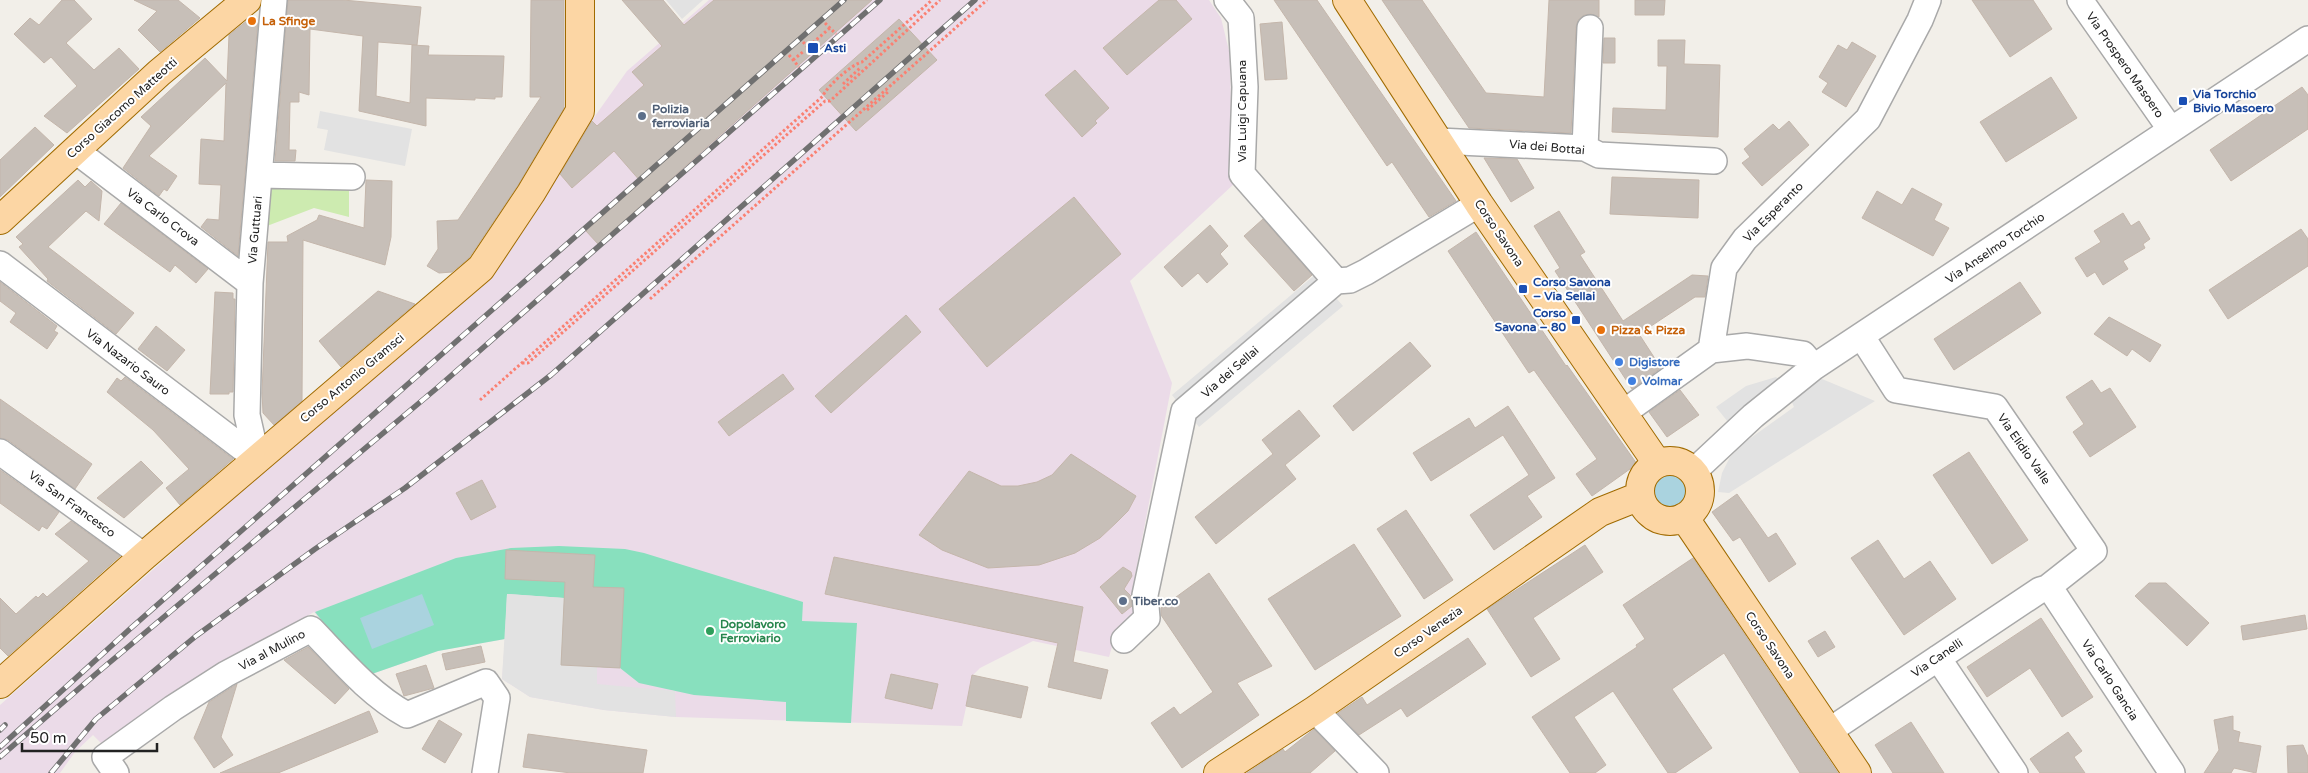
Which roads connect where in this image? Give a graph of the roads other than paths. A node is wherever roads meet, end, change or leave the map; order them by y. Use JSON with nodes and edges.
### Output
{"nodes":[{"id":1,"x":247,"y":0,"type":"edge"},
{"id":2,"x":274,"y":0,"type":"edge"},
{"id":3,"x":580,"y":0,"type":"edge"},
{"id":4,"x":1228,"y":0,"type":"edge"},
{"id":5,"x":1347,"y":0,"type":"edge"},
{"id":6,"x":1928,"y":0,"type":"edge"},
{"id":7,"x":2080,"y":0,"type":"edge"},
{"id":8,"x":1590,"y":28,"type":"dead end"},
{"id":9,"x":2308,"y":39,"type":"edge"},
{"id":10,"x":2171,"y":130,"type":"junction"},
{"id":11,"x":1439,"y":141,"type":"junction"},
{"id":12,"x":1585,"y":148,"type":"junction"},
{"id":13,"x":76,"y":151,"type":"junction"},
{"id":14,"x":1714,"y":161,"type":"dead end"},
{"id":15,"x":260,"y":175,"type":"junction"},
{"id":16,"x":352,"y":177,"type":"dead end"},
{"id":17,"x":1479,"y":204,"type":"junction"},
{"id":18,"x":0,"y":220,"type":"edge"},
{"id":19,"x":0,"y":264,"type":"edge"},
{"id":20,"x":1336,"y":281,"type":"junction"},
{"id":21,"x":250,"y":283,"type":"junction"},
{"id":22,"x":1862,"y":337,"type":"junction"},
{"id":23,"x":1711,"y":350,"type":"junction"},
{"id":24,"x":1814,"y":367,"type":"junction"},
{"id":25,"x":1623,"y":413,"type":"junction"},
{"id":26,"x":0,"y":452,"type":"edge"},
{"id":27,"x":257,"y":459,"type":"junction"},
{"id":28,"x":1657,"y":463,"type":"junction"},
{"id":29,"x":1693,"y":472,"type":"junction"},
{"id":30,"x":1640,"y":496,"type":"junction"},
{"id":31,"x":1684,"y":517,"type":"junction"},
{"id":32,"x":144,"y":556,"type":"junction"},
{"id":33,"x":2046,"y":588,"type":"junction"},
{"id":34,"x":1124,"y":640,"type":"dead end"},
{"id":35,"x":1938,"y":658,"type":"junction"},
{"id":36,"x":4,"y":674,"type":"edge"},
{"id":37,"x":1315,"y":710,"type":"junction"},
{"id":38,"x":1829,"y":730,"type":"junction"},
{"id":39,"x":116,"y":773,"type":"edge"},
{"id":40,"x":485,"y":773,"type":"edge"},
{"id":41,"x":1218,"y":773,"type":"edge"},
{"id":42,"x":1376,"y":773,"type":"edge"},
{"id":43,"x":1857,"y":773,"type":"edge"},
{"id":44,"x":2015,"y":773,"type":"edge"},
{"id":45,"x":2172,"y":773,"type":"edge"}],
"edges":[{"from":1,"to":13,"type":"main road","name":"Corso Giacomo Matteotti"},
{"from":2,"to":15,"type":"street","name":"Via Guttuari"},
{"from":3,"to":27,"type":"main road","name":"Corso Antonio Gramsci"},
{"from":4,"to":20,"type":"street","name":"Via Luigi Capuana"},
{"from":5,"to":11,"type":"main road","name":"Corso Savona"},
{"from":6,"to":23,"type":"street","name":"Via Esperanto"},
{"from":7,"to":10,"type":"street","name":"Via Prospero Masoero"},
{"from":8,"to":12,"type":"street"},
{"from":9,"to":10,"type":"street","name":"Via Anselmo Torchio"},
{"from":10,"to":22,"type":"street","name":"Via Anselmo Torchio"},
{"from":11,"to":12,"type":"street","name":"Via dei Bottai"},
{"from":11,"to":17,"type":"main road","name":"Corso Savona"},
{"from":12,"to":14,"type":"street","name":"Via dei Bottai"},
{"from":13,"to":18,"type":"main road","name":"Corso Giacomo Matteotti"},
{"from":13,"to":21,"type":"street","name":"Via Carlo Crova"},
{"from":15,"to":16,"type":"street"},
{"from":15,"to":21,"type":"street","name":"Via Guttuari"},
{"from":17,"to":20,"type":"street","name":"Via dei Sellai"},
{"from":17,"to":25,"type":"main road","name":"Corso Savona"},
{"from":19,"to":27,"type":"street","name":"Via Nazario Sauro"},
{"from":20,"to":34,"type":"street","name":"Via dei Sellai"},
{"from":21,"to":27,"type":"street","name":"Via Guttuari"},
{"from":22,"to":24,"type":"street","name":"Via Anselmo Torchio"},
{"from":22,"to":33,"type":"street","name":"Via Elidio Valle"},
{"from":23,"to":24,"type":"street"},
{"from":23,"to":25,"type":"street"},
{"from":24,"to":29,"type":"street","name":"Via Anselmo Torchio"},
{"from":25,"to":28,"type":"main road","name":"Corso Savona"},
{"from":26,"to":32,"type":"street","name":"Via San Francesco"},
{"from":27,"to":32,"type":"main road","name":"Corso Antonio Gramsci"},
{"from":28,"to":29,"type":"main road"},
{"from":28,"to":30,"type":"main road"},
{"from":29,"to":31,"type":"main road"},
{"from":30,"to":31,"type":"main road"},
{"from":30,"to":37,"type":"main road","name":"Corso Venezia"},
{"from":31,"to":38,"type":"main road","name":"Corso Savona"},
{"from":32,"to":36,"type":"main road","name":"Corso Antonio Gramsci"},
{"from":33,"to":35,"type":"street","name":"Via Canelli"},
{"from":33,"to":45,"type":"street","name":"Via Carlo Gancia"},
{"from":35,"to":38,"type":"street","name":"Via Canelli"},
{"from":35,"to":44,"type":"street"},
{"from":37,"to":41,"type":"main road","name":"Corso Venezia"},
{"from":37,"to":42,"type":"street"},
{"from":38,"to":43,"type":"main road","name":"Corso Savona"},
{"from":39,"to":40,"type":"street","name":"Via al Mulino"}]}
